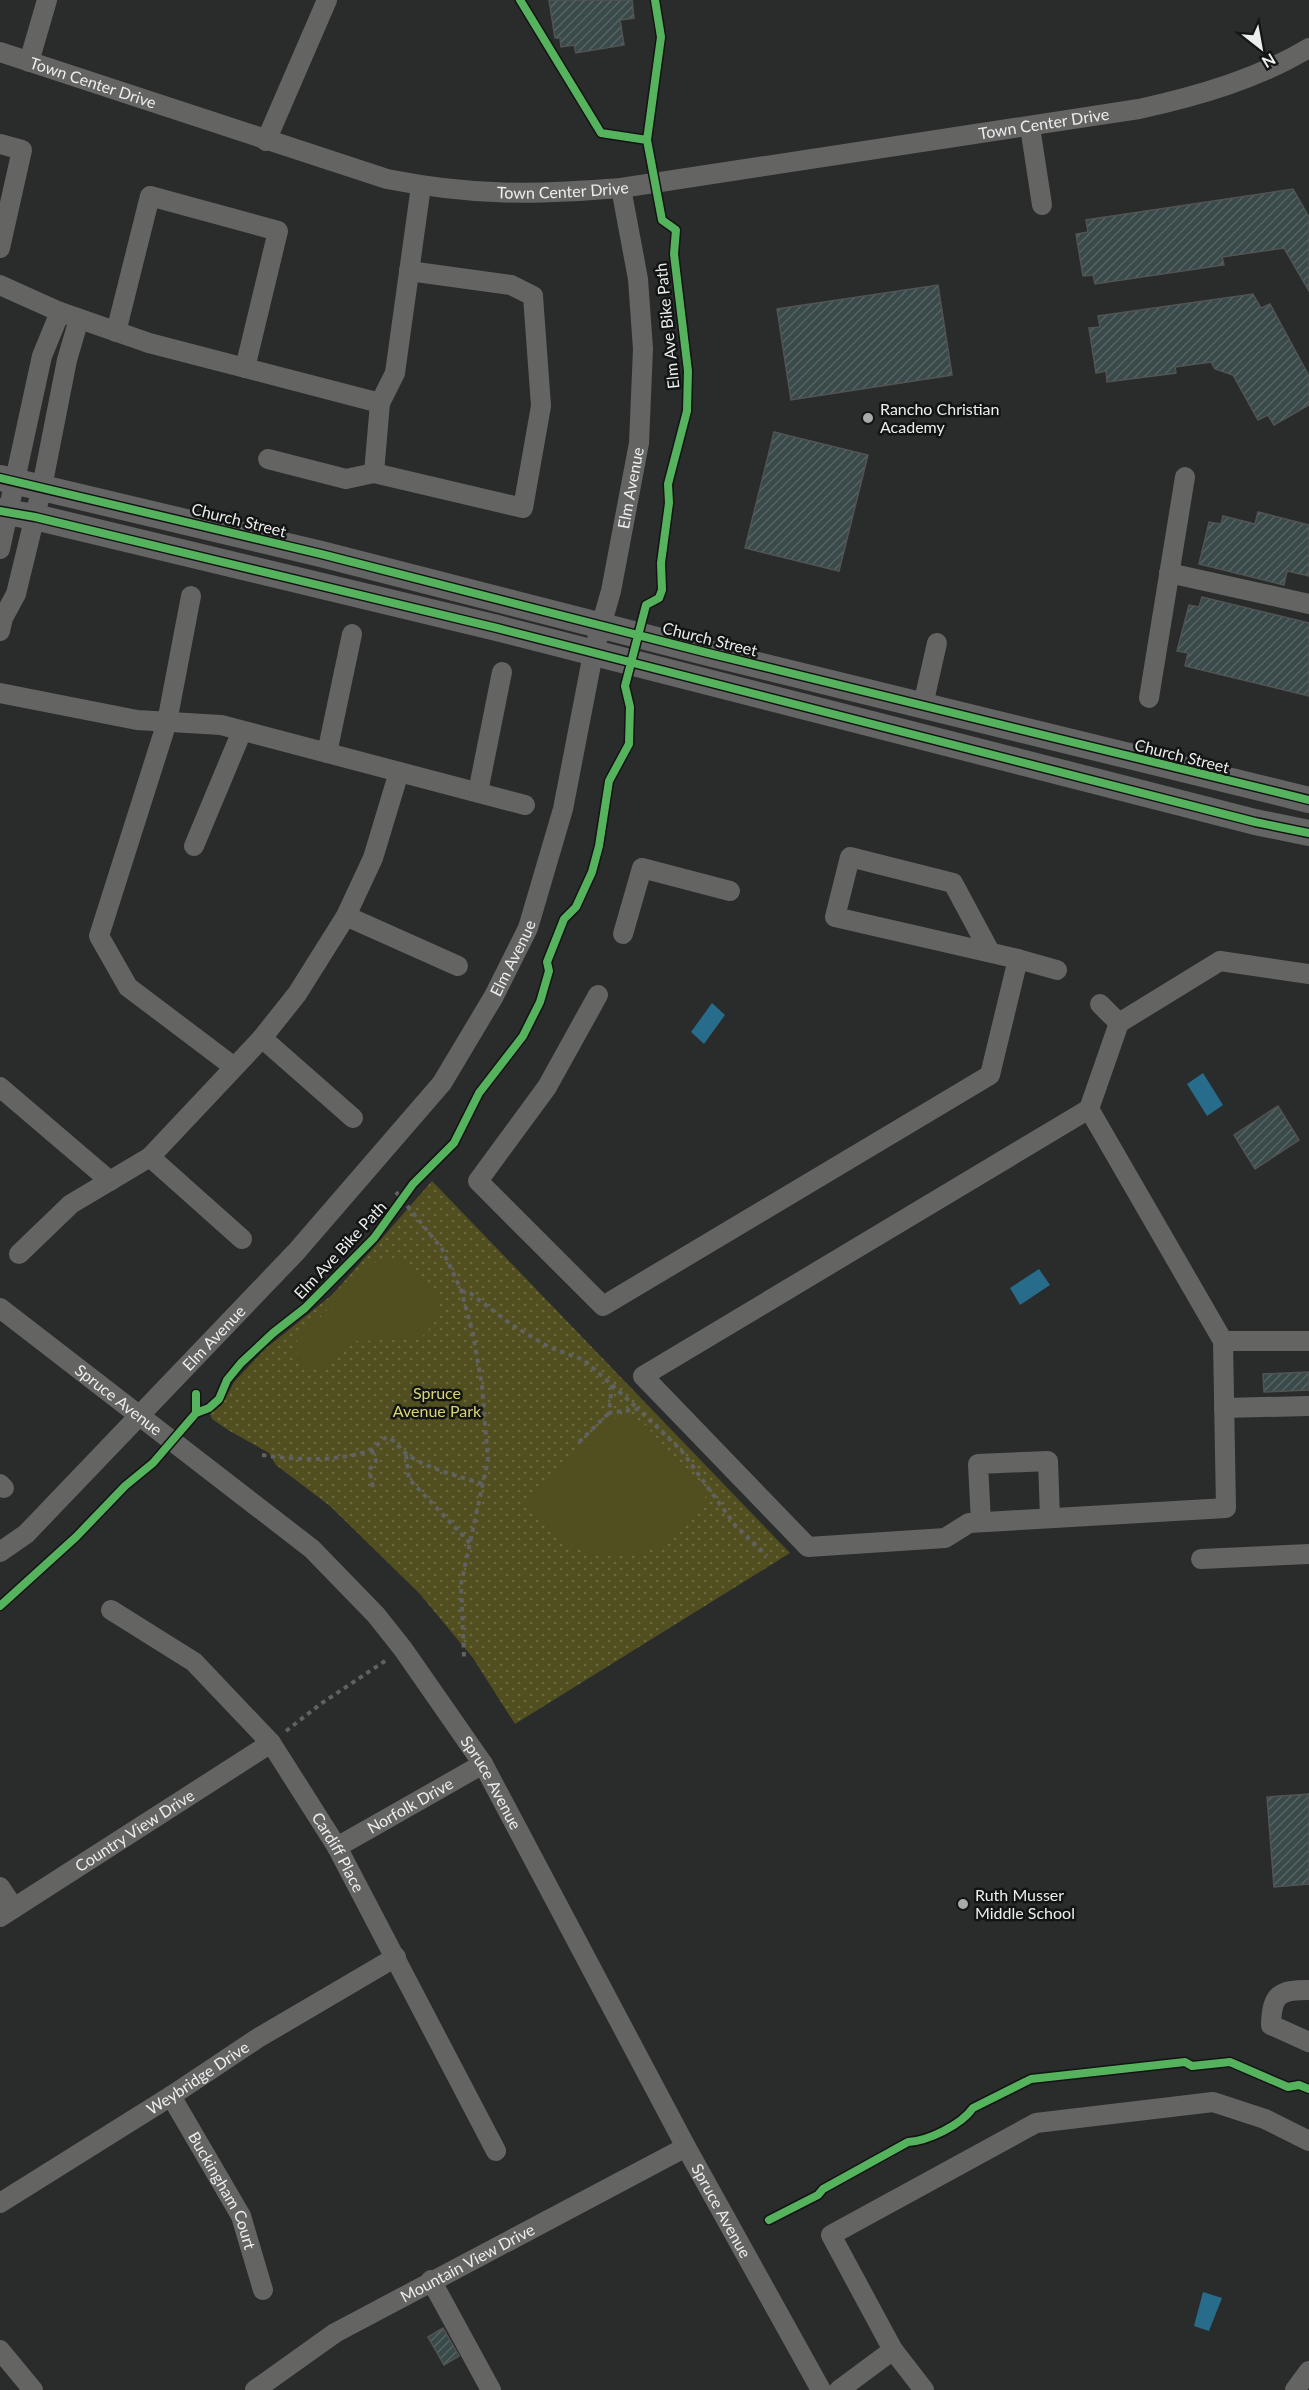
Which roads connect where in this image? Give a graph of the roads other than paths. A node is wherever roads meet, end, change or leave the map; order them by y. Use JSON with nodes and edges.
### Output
{"nodes":[{"id":1,"x":47,"y":0,"type":"edge"},
{"id":2,"x":327,"y":0,"type":"edge"},
{"id":3,"x":1309,"y":48,"type":"edge"},
{"id":4,"x":0,"y":52,"type":"edge"},
{"id":5,"x":29,"y":62,"type":"junction"},
{"id":6,"x":1030,"y":127,"type":"junction"},
{"id":7,"x":267,"y":141,"type":"junction"},
{"id":8,"x":0,"y":144,"type":"edge"},
{"id":9,"x":421,"y":186,"type":"junction"},
{"id":10,"x":621,"y":188,"type":"junction"},
{"id":11,"x":1042,"y":205,"type":"dead end"},
{"id":12,"x":0,"y":248,"type":"edge"},
{"id":13,"x":409,"y":271,"type":"junction"},
{"id":14,"x":0,"y":285,"type":"edge"},
{"id":15,"x":60,"y":312,"type":"junction"},
{"id":16,"x":79,"y":319,"type":"junction"},
{"id":17,"x":116,"y":332,"type":"junction"},
{"id":18,"x":245,"y":368,"type":"junction"},
{"id":19,"x":380,"y":403,"type":"junction"},
{"id":20,"x":268,"y":459,"type":"dead end"},
{"id":21,"x":374,"y":473,"type":"junction"},
{"id":22,"x":1185,"y":477,"type":"dead end"},
{"id":23,"x":7,"y":479,"type":"edge"},
{"id":24,"x":42,"y":487,"type":"junction"},
{"id":25,"x":3,"y":512,"type":"edge"},
{"id":26,"x":35,"y":517,"type":"junction"},
{"id":27,"x":0,"y":549,"type":"edge"},
{"id":28,"x":1169,"y":573,"type":"junction"},
{"id":29,"x":8,"y":593,"type":"edge"},
{"id":30,"x":191,"y":596,"type":"dead end"},
{"id":31,"x":1309,"y":604,"type":"edge"},
{"id":32,"x":1,"y":620,"type":"edge"},
{"id":33,"x":601,"y":624,"type":"junction"},
{"id":34,"x":352,"y":634,"type":"dead end"},
{"id":35,"x":938,"y":643,"type":"dead end"},
{"id":36,"x":593,"y":654,"type":"junction"},
{"id":37,"x":502,"y":672,"type":"dead end"},
{"id":38,"x":0,"y":693,"type":"edge"},
{"id":39,"x":1149,"y":698,"type":"dead end"},
{"id":40,"x":923,"y":705,"type":"junction"},
{"id":41,"x":167,"y":722,"type":"junction"},
{"id":42,"x":242,"y":730,"type":"junction"},
{"id":43,"x":327,"y":753,"type":"junction"},
{"id":44,"x":399,"y":772,"type":"junction"},
{"id":45,"x":478,"y":792,"type":"junction"},
{"id":46,"x":1309,"y":800,"type":"edge"},
{"id":47,"x":525,"y":805,"type":"dead end"},
{"id":48,"x":1309,"y":833,"type":"edge"},
{"id":49,"x":194,"y":846,"type":"dead end"},
{"id":50,"x":730,"y":891,"type":"dead end"},
{"id":51,"x":346,"y":916,"type":"junction"},
{"id":52,"x":623,"y":934,"type":"dead end"},
{"id":53,"x":990,"y":952,"type":"junction"},
{"id":54,"x":1017,"y":959,"type":"junction"},
{"id":55,"x":458,"y":966,"type":"dead end"},
{"id":56,"x":1057,"y":970,"type":"dead end"},
{"id":57,"x":1309,"y":974,"type":"edge"},
{"id":58,"x":598,"y":995,"type":"dead end"},
{"id":59,"x":1100,"y":1004,"type":"dead end"},
{"id":60,"x":1119,"y":1023,"type":"junction"},
{"id":61,"x":262,"y":1038,"type":"junction"},
{"id":62,"x":234,"y":1067,"type":"junction"},
{"id":63,"x":0,"y":1087,"type":"edge"},
{"id":64,"x":1089,"y":1109,"type":"junction"},
{"id":65,"x":353,"y":1118,"type":"dead end"},
{"id":66,"x":150,"y":1156,"type":"junction"},
{"id":67,"x":110,"y":1180,"type":"junction"},
{"id":68,"x":242,"y":1239,"type":"dead end"},
{"id":69,"x":19,"y":1254,"type":"dead end"},
{"id":70,"x":0,"y":1308,"type":"edge"},
{"id":71,"x":1223,"y":1341,"type":"junction"},
{"id":72,"x":1309,"y":1341,"type":"edge"},
{"id":73,"x":1309,"y":1406,"type":"edge"},
{"id":74,"x":1224,"y":1408,"type":"junction"},
{"id":75,"x":142,"y":1415,"type":"junction"},
{"id":76,"x":1050,"y":1518,"type":"junction"},
{"id":77,"x":981,"y":1522,"type":"junction"},
{"id":78,"x":0,"y":1552,"type":"edge"},
{"id":79,"x":1309,"y":1554,"type":"edge"},
{"id":80,"x":1201,"y":1559,"type":"dead end"},
{"id":81,"x":111,"y":1610,"type":"dead end"},
{"id":82,"x":275,"y":1739,"type":"junction"},
{"id":83,"x":483,"y":1764,"type":"junction"},
{"id":84,"x":337,"y":1847,"type":"junction"},
{"id":85,"x":0,"y":1887,"type":"edge"},
{"id":86,"x":7,"y":1912,"type":"edge"},
{"id":87,"x":396,"y":1957,"type":"junction"},
{"id":88,"x":1309,"y":1990,"type":"edge"},
{"id":89,"x":1309,"y":2042,"type":"edge"},
{"id":90,"x":171,"y":2096,"type":"junction"},
{"id":91,"x":1309,"y":2141,"type":"edge"},
{"id":92,"x":686,"y":2146,"type":"junction"},
{"id":93,"x":496,"y":2151,"type":"dead end"},
{"id":94,"x":0,"y":2203,"type":"edge"},
{"id":95,"x":431,"y":2280,"type":"junction"},
{"id":96,"x":263,"y":2290,"type":"dead end"},
{"id":97,"x":0,"y":2350,"type":"edge"},
{"id":98,"x":893,"y":2350,"type":"junction"},
{"id":99,"x":1309,"y":2371,"type":"edge"},
{"id":100,"x":33,"y":2390,"type":"edge"},
{"id":101,"x":255,"y":2390,"type":"edge"},
{"id":102,"x":491,"y":2390,"type":"edge"},
{"id":103,"x":821,"y":2390,"type":"edge"},
{"id":104,"x":839,"y":2390,"type":"edge"},
{"id":105,"x":924,"y":2390,"type":"edge"},
{"id":106,"x":1295,"y":2390,"type":"edge"}],
"edges":[{"from":1,"to":5,"type":"street"},
{"from":2,"to":7,"type":"street"},
{"from":3,"to":6,"type":"street","name":"Town Center Drive"},
{"from":4,"to":5,"type":"street","name":"Town Center Drive"},
{"from":5,"to":7,"type":"street","name":"Town Center Drive"},
{"from":6,"to":10,"type":"street","name":"Town Center Drive"},
{"from":6,"to":11,"type":"street"},
{"from":7,"to":9,"type":"street","name":"Town Center Drive"},
{"from":8,"to":12,"type":"street"},
{"from":9,"to":10,"type":"street","name":"Town Center Drive"},
{"from":9,"to":13,"type":"street"},
{"from":10,"to":33,"type":"street","name":"Elm Avenue"},
{"from":13,"to":19,"type":"street"},
{"from":13,"to":21,"type":"street"},
{"from":14,"to":15,"type":"street"},
{"from":15,"to":16,"type":"street"},
{"from":15,"to":23,"type":"street"},
{"from":16,"to":17,"type":"street"},
{"from":16,"to":24,"type":"street"},
{"from":17,"to":18,"type":"street"},
{"from":17,"to":18,"type":"street"},
{"from":18,"to":19,"type":"street"},
{"from":19,"to":21,"type":"street"},
{"from":20,"to":21,"type":"street"},
{"from":22,"to":28,"type":"street"},
{"from":23,"to":24,"type":"main road","name":"Church Street"},
{"from":23,"to":25,"type":"street"},
{"from":24,"to":26,"type":"street"},
{"from":24,"to":33,"type":"main road","name":"Church Street"},
{"from":25,"to":26,"type":"main road"},
{"from":25,"to":27,"type":"street"},
{"from":26,"to":29,"type":"street"},
{"from":26,"to":36,"type":"main road"},
{"from":28,"to":31,"type":"street"},
{"from":28,"to":39,"type":"street"},
{"from":29,"to":32,"type":"street"},
{"from":30,"to":41,"type":"street"},
{"from":33,"to":36,"type":"street","name":"Elm Avenue"},
{"from":33,"to":40,"type":"main road","name":"Church Street"},
{"from":34,"to":43,"type":"street"},
{"from":35,"to":40,"type":"street"},
{"from":36,"to":48,"type":"main road"},
{"from":36,"to":75,"type":"street","name":"Elm Avenue"},
{"from":37,"to":45,"type":"street"},
{"from":38,"to":41,"type":"street"},
{"from":40,"to":46,"type":"main road","name":"Church Street"},
{"from":41,"to":42,"type":"street"},
{"from":41,"to":62,"type":"street"},
{"from":42,"to":43,"type":"street"},
{"from":42,"to":49,"type":"street"},
{"from":43,"to":44,"type":"street"},
{"from":44,"to":45,"type":"street"},
{"from":44,"to":51,"type":"street"},
{"from":45,"to":47,"type":"street"},
{"from":50,"to":52,"type":"street"},
{"from":51,"to":55,"type":"street"},
{"from":51,"to":61,"type":"street"},
{"from":53,"to":53,"type":"street"},
{"from":53,"to":54,"type":"street"},
{"from":54,"to":56,"type":"street"},
{"from":54,"to":58,"type":"street"},
{"from":57,"to":60,"type":"street"},
{"from":59,"to":60,"type":"street"},
{"from":60,"to":64,"type":"street"},
{"from":61,"to":62,"type":"street"},
{"from":61,"to":65,"type":"street"},
{"from":62,"to":66,"type":"street"},
{"from":63,"to":67,"type":"street"},
{"from":64,"to":71,"type":"street"},
{"from":64,"to":77,"type":"street"},
{"from":66,"to":67,"type":"street"},
{"from":66,"to":68,"type":"street"},
{"from":67,"to":69,"type":"street"},
{"from":70,"to":75,"type":"street","name":"Spruce Avenue"},
{"from":71,"to":72,"type":"street"},
{"from":71,"to":74,"type":"street"},
{"from":73,"to":74,"type":"street"},
{"from":74,"to":76,"type":"street"},
{"from":75,"to":78,"type":"street","name":"Elm Avenue"},
{"from":75,"to":83,"type":"street","name":"Spruce Avenue"},
{"from":76,"to":77,"type":"street"},
{"from":76,"to":77,"type":"street"},
{"from":79,"to":80,"type":"street"},
{"from":81,"to":82,"type":"street","name":"Cardiff Place"},
{"from":82,"to":84,"type":"street","name":"Cardiff Place"},
{"from":82,"to":86,"type":"street","name":"Country View Drive"},
{"from":83,"to":84,"type":"street","name":"Norfolk Drive"},
{"from":83,"to":92,"type":"street","name":"Spruce Avenue"},
{"from":84,"to":87,"type":"street","name":"Cardiff Place"},
{"from":85,"to":86,"type":"street"},
{"from":87,"to":90,"type":"street","name":"Weybridge Drive"},
{"from":87,"to":93,"type":"street","name":"Cardiff Place"},
{"from":88,"to":89,"type":"street"},
{"from":90,"to":94,"type":"street","name":"Weybridge Drive"},
{"from":90,"to":96,"type":"street","name":"Buckingham Court"},
{"from":91,"to":98,"type":"street"},
{"from":92,"to":95,"type":"street","name":"Mountain View Drive"},
{"from":92,"to":103,"type":"street","name":"Spruce Avenue"},
{"from":95,"to":101,"type":"street","name":"Mountain View Drive"},
{"from":95,"to":102,"type":"street"},
{"from":97,"to":100,"type":"street"},
{"from":98,"to":104,"type":"street"},
{"from":98,"to":105,"type":"street"},
{"from":99,"to":106,"type":"street"}]}
